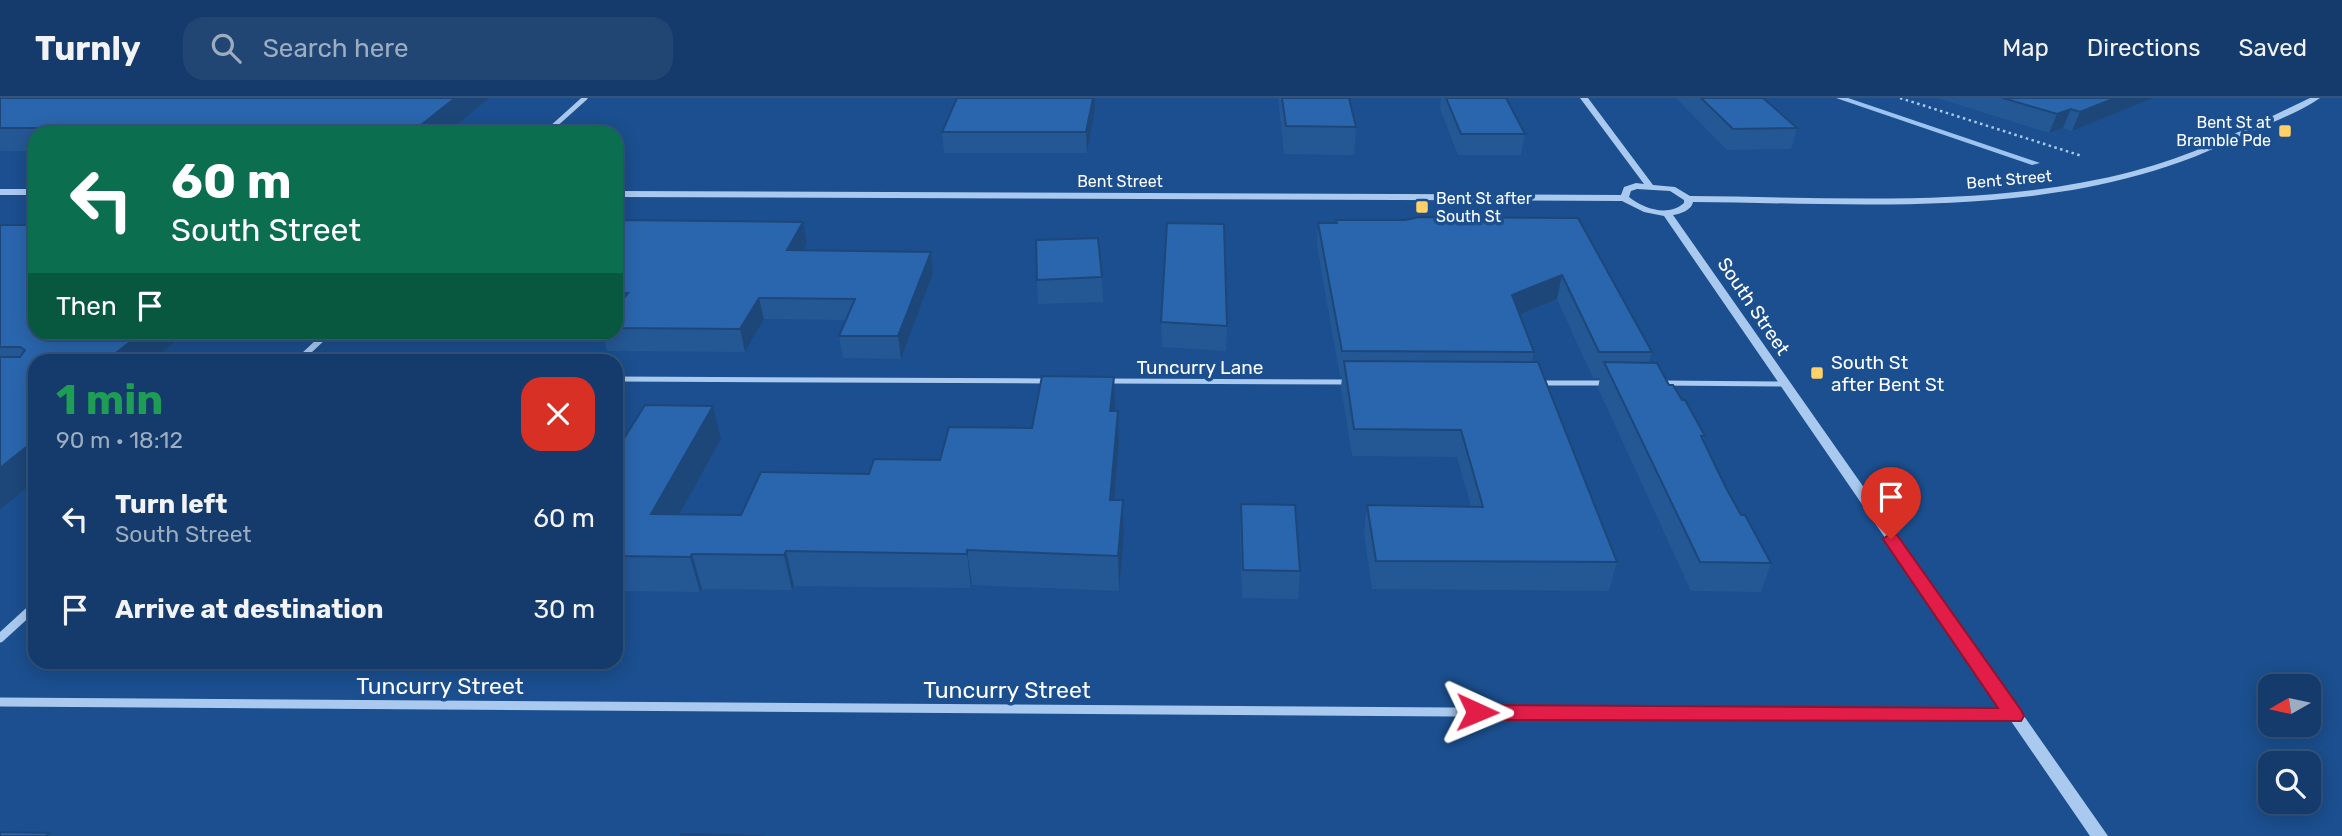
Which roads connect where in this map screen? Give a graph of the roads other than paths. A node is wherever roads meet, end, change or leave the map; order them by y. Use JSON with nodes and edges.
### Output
{"nodes":[{"id":1,"x":585,"y":98,"type":"edge"},
{"id":2,"x":1584,"y":98,"type":"edge"},
{"id":3,"x":2316,"y":98,"type":"edge"},
{"id":4,"x":554,"y":126,"type":"edge"},
{"id":5,"x":1649,"y":185,"type":"junction"},
{"id":6,"x":0,"y":192,"type":"edge"},
{"id":7,"x":28,"y":192,"type":"edge"},
{"id":8,"x":623,"y":194,"type":"edge"},
{"id":9,"x":1624,"y":198,"type":"junction"},
{"id":10,"x":1688,"y":199,"type":"junction"},
{"id":11,"x":1666,"y":212,"type":"junction"},
{"id":12,"x":320,"y":340,"type":"edge"},
{"id":13,"x":305,"y":354,"type":"edge"},
{"id":14,"x":623,"y":379,"type":"edge"},
{"id":15,"x":1048,"y":381,"type":"edge"},
{"id":16,"x":1104,"y":381,"type":"edge"},
{"id":17,"x":1355,"y":382,"type":"edge"},
{"id":18,"x":1536,"y":383,"type":"edge"},
{"id":19,"x":1620,"y":383,"type":"edge"},
{"id":20,"x":1648,"y":383,"type":"edge"},
{"id":21,"x":1784,"y":384,"type":"junction"},
{"id":22,"x":28,"y":612,"type":"edge"},
{"id":23,"x":0,"y":638,"type":"edge"},
{"id":24,"x":0,"y":702,"type":"edge"},
{"id":25,"x":2014,"y":716,"type":"junction"},
{"id":26,"x":2099,"y":836,"type":"edge"}],
"edges":[{"from":1,"to":4,"type":"street"},
{"from":2,"to":5,"type":"street"},
{"from":3,"to":10,"type":"street","name":"Bent Street"},
{"from":5,"to":9,"type":"street"},
{"from":5,"to":10,"type":"street"},
{"from":6,"to":7,"type":"street"},
{"from":8,"to":9,"type":"street","name":"Bent Street"},
{"from":9,"to":11,"type":"street"},
{"from":10,"to":11,"type":"street"},
{"from":11,"to":21,"type":"street","name":"South Street"},
{"from":12,"to":13,"type":"street"},
{"from":14,"to":15,"type":"lane"},
{"from":16,"to":17,"type":"lane","name":"Tuncurry Lane"},
{"from":18,"to":19,"type":"lane"},
{"from":20,"to":21,"type":"lane"},
{"from":21,"to":25,"type":"street","name":"South Street"},
{"from":22,"to":23,"type":"street"},
{"from":24,"to":25,"type":"street","name":"Tuncurry Street"},
{"from":25,"to":26,"type":"street","name":"South Street"}]}
